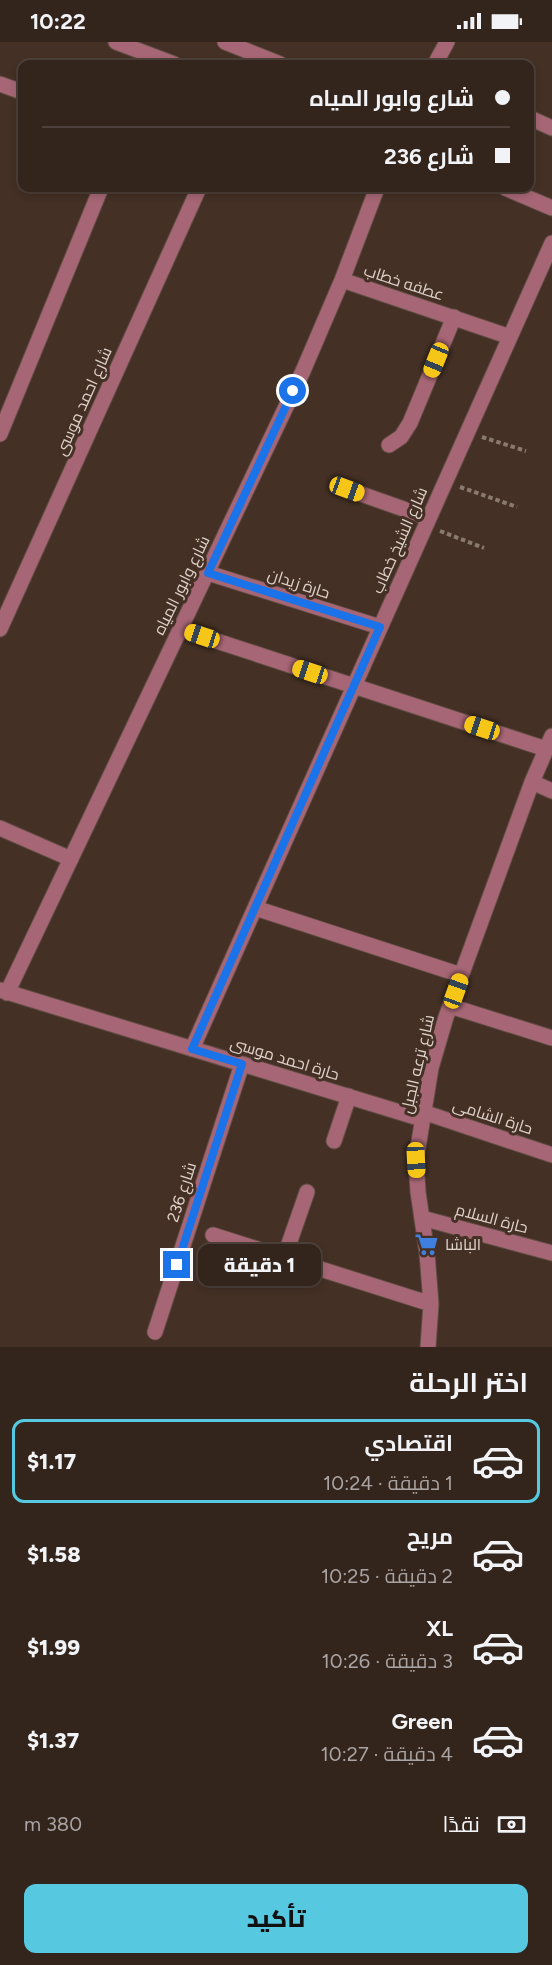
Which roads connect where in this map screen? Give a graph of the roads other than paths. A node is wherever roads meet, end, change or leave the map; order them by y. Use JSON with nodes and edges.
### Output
{"nodes":[{"id":1,"x":116,"y":42,"type":"edge"},
{"id":2,"x":447,"y":42,"type":"edge"},
{"id":3,"x":234,"y":44,"type":"edge"},
{"id":4,"x":254,"y":59,"type":"edge"},
{"id":5,"x":163,"y":60,"type":"edge"},
{"id":6,"x":437,"y":60,"type":"edge"},
{"id":7,"x":0,"y":84,"type":"edge"},
{"id":8,"x":18,"y":91,"type":"edge"},
{"id":9,"x":534,"y":120,"type":"edge"},
{"id":10,"x":552,"y":128,"type":"edge"},
{"id":11,"x":99,"y":192,"type":"edge"},
{"id":12,"x":197,"y":192,"type":"edge"},
{"id":13,"x":375,"y":192,"type":"edge"},
{"id":14,"x":514,"y":192,"type":"edge"},
{"id":15,"x":552,"y":208,"type":"edge"},
{"id":16,"x":552,"y":243,"type":"edge"},
{"id":17,"x":342,"y":280,"type":"junction"},
{"id":18,"x":453,"y":317,"type":"junction"},
{"id":19,"x":510,"y":337,"type":"junction"},
{"id":20,"x":0,"y":434,"type":"edge"},
{"id":21,"x":389,"y":445,"type":"dead end"},
{"id":22,"x":347,"y":489,"type":"dead end"},
{"id":23,"x":427,"y":522,"type":"junction"},
{"id":24,"x":208,"y":573,"type":"junction"},
{"id":25,"x":380,"y":627,"type":"junction"},
{"id":26,"x":0,"y":629,"type":"edge"},
{"id":27,"x":180,"y":629,"type":"junction"},
{"id":28,"x":354,"y":686,"type":"junction"},
{"id":29,"x":549,"y":742,"type":"edge"},
{"id":30,"x":532,"y":782,"type":"junction"},
{"id":31,"x":552,"y":791,"type":"edge"},
{"id":32,"x":0,"y":828,"type":"edge"},
{"id":33,"x":71,"y":859,"type":"junction"},
{"id":34,"x":255,"y":908,"type":"junction"},
{"id":35,"x":461,"y":975,"type":"junction"},
{"id":36,"x":4,"y":991,"type":"edge"},
{"id":37,"x":450,"y":1006,"type":"junction"},
{"id":38,"x":552,"y":1038,"type":"edge"},
{"id":39,"x":192,"y":1049,"type":"junction"},
{"id":40,"x":242,"y":1064,"type":"junction"},
{"id":41,"x":349,"y":1096,"type":"junction"},
{"id":42,"x":422,"y":1115,"type":"junction"},
{"id":43,"x":334,"y":1141,"type":"dead end"},
{"id":44,"x":552,"y":1155,"type":"edge"},
{"id":45,"x":307,"y":1192,"type":"dead end"},
{"id":46,"x":422,"y":1218,"type":"junction"},
{"id":47,"x":213,"y":1235,"type":"dead end"},
{"id":48,"x":552,"y":1253,"type":"edge"},
{"id":49,"x":284,"y":1258,"type":"junction"},
{"id":50,"x":431,"y":1304,"type":"junction"},
{"id":51,"x":155,"y":1332,"type":"dead end"},
{"id":52,"x":428,"y":1347,"type":"edge"}],
"edges":[{"from":1,"to":5,"type":"street"},
{"from":2,"to":6,"type":"street"},
{"from":3,"to":4,"type":"street"},
{"from":7,"to":8,"type":"street"},
{"from":9,"to":10,"type":"street"},
{"from":11,"to":20,"type":"street"},
{"from":12,"to":26,"type":"street","name":"شارع احمد موسى"},
{"from":13,"to":17,"type":"street","name":"شارع وابور المياه"},
{"from":14,"to":15,"type":"street"},
{"from":16,"to":19,"type":"street","name":"شارع الشيخ خطاب"},
{"from":17,"to":18,"type":"street","name":"عطفه خطاب"},
{"from":17,"to":24,"type":"street","name":"شارع وابور المياه"},
{"from":18,"to":19,"type":"street","name":"عطفه خطاب"},
{"from":18,"to":21,"type":"street","name":"عطفه خطاب"},
{"from":19,"to":23,"type":"street","name":"شارع الشيخ خطاب"},
{"from":22,"to":23,"type":"street"},
{"from":23,"to":25,"type":"street","name":"شارع الشيخ خطاب"},
{"from":24,"to":25,"type":"street","name":"حارة زيدان"},
{"from":24,"to":27,"type":"street","name":"شارع وابور المياه"},
{"from":25,"to":28,"type":"street","name":"شارع الشيخ خطاب"},
{"from":27,"to":28,"type":"street"},
{"from":27,"to":33,"type":"street","name":"شارع وابور المياه"},
{"from":28,"to":29,"type":"street"},
{"from":28,"to":34,"type":"street","name":"شارع الشيخ خطاب"},
{"from":29,"to":30,"type":"street","name":"شارع ترعه الجبل"},
{"from":30,"to":31,"type":"street"},
{"from":30,"to":35,"type":"street","name":"شارع ترعه الجبل"},
{"from":32,"to":33,"type":"street"},
{"from":33,"to":36,"type":"street","name":"شارع وابور المياه"},
{"from":34,"to":35,"type":"street"},
{"from":34,"to":39,"type":"street","name":"شارع الشيخ خطاب"},
{"from":35,"to":37,"type":"street","name":"شارع ترعه الجبل"},
{"from":36,"to":39,"type":"street","name":"حارة احمد موسى"},
{"from":37,"to":38,"type":"street"},
{"from":37,"to":42,"type":"street","name":"شارع ترعه الجبل"},
{"from":39,"to":40,"type":"street","name":"حارة احمد موسى"},
{"from":40,"to":41,"type":"street","name":"حارة احمد موسى"},
{"from":40,"to":51,"type":"street","name":"شارع 236"},
{"from":41,"to":42,"type":"street","name":"حارة احمد موسى"},
{"from":41,"to":43,"type":"street"},
{"from":42,"to":44,"type":"street","name":"حارة الشامى"},
{"from":42,"to":46,"type":"street","name":"شارع ترعه الجبل"},
{"from":45,"to":49,"type":"street"},
{"from":46,"to":48,"type":"street","name":"حارة السلام"},
{"from":46,"to":50,"type":"street","name":"شارع ترعه الجبل"},
{"from":47,"to":49,"type":"street"},
{"from":49,"to":50,"type":"street"},
{"from":50,"to":52,"type":"street","name":"شارع ترعه الجبل"}]}
